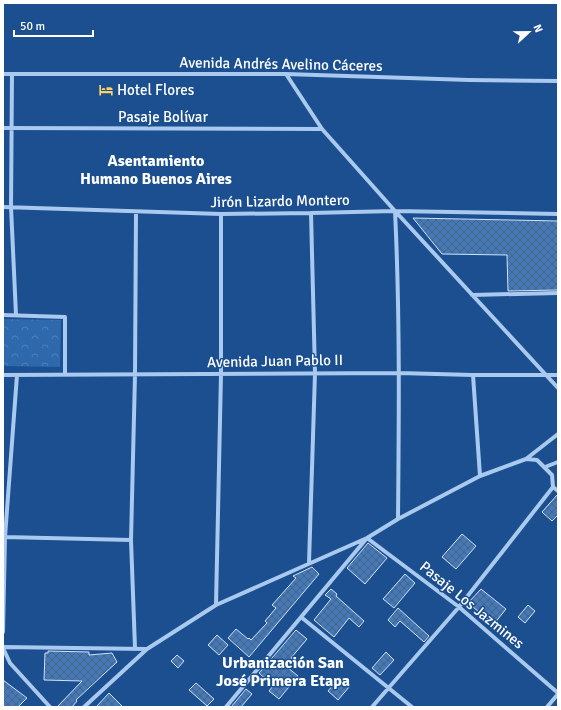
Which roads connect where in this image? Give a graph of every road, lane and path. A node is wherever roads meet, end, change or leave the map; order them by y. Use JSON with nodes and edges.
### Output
{"nodes":[{"id":1,"x":3,"y":74,"type":"edge"},
{"id":2,"x":12,"y":74,"type":"junction"},
{"id":3,"x":286,"y":74,"type":"junction"},
{"id":4,"x":558,"y":81,"type":"edge"},
{"id":5,"x":3,"y":128,"type":"edge"},
{"id":6,"x":12,"y":128,"type":"junction"},
{"id":7,"x":322,"y":129,"type":"junction"},
{"id":8,"x":3,"y":207,"type":"edge"},
{"id":9,"x":11,"y":207,"type":"junction"},
{"id":10,"x":395,"y":211,"type":"junction"},
{"id":11,"x":136,"y":212,"type":"junction"},
{"id":12,"x":221,"y":214,"type":"junction"},
{"id":13,"x":311,"y":214,"type":"junction"},
{"id":14,"x":558,"y":214,"type":"edge"},
{"id":15,"x":558,"y":293,"type":"edge"},
{"id":16,"x":472,"y":295,"type":"junction"},
{"id":17,"x":3,"y":314,"type":"edge"},
{"id":18,"x":16,"y":315,"type":"junction"},
{"id":19,"x":315,"y":373,"type":"junction"},
{"id":20,"x":399,"y":373,"type":"junction"},
{"id":21,"x":65,"y":374,"type":"junction"},
{"id":22,"x":221,"y":374,"type":"junction"},
{"id":23,"x":3,"y":375,"type":"edge"},
{"id":24,"x":17,"y":375,"type":"junction"},
{"id":25,"x":135,"y":375,"type":"junction"},
{"id":26,"x":473,"y":375,"type":"junction"},
{"id":27,"x":558,"y":375,"type":"edge"},
{"id":28,"x":546,"y":376,"type":"junction"},
{"id":29,"x":558,"y":388,"type":"edge"},
{"id":30,"x":558,"y":434,"type":"edge"},
{"id":31,"x":526,"y":459,"type":"junction"},
{"id":32,"x":558,"y":462,"type":"edge"},
{"id":33,"x":545,"y":467,"type":"junction"},
{"id":34,"x":480,"y":476,"type":"junction"},
{"id":35,"x":553,"y":487,"type":"junction"},
{"id":36,"x":558,"y":491,"type":"edge"},
{"id":37,"x":398,"y":519,"type":"junction"},
{"id":38,"x":4,"y":537,"type":"edge"},
{"id":39,"x":367,"y":538,"type":"junction"},
{"id":40,"x":131,"y":540,"type":"junction"},
{"id":41,"x":309,"y":563,"type":"junction"},
{"id":42,"x":216,"y":605,"type":"junction"},
{"id":43,"x":459,"y":607,"type":"junction"},
{"id":44,"x":301,"y":617,"type":"junction"},
{"id":45,"x":3,"y":632,"type":"edge"},
{"id":46,"x":3,"y":647,"type":"edge"},
{"id":47,"x":135,"y":648,"type":"junction"},
{"id":48,"x":147,"y":648,"type":"junction"},
{"id":49,"x":389,"y":687,"type":"junction"},
{"id":50,"x":558,"y":694,"type":"edge"},
{"id":51,"x":50,"y":707,"type":"edge"},
{"id":52,"x":84,"y":707,"type":"edge"},
{"id":53,"x":226,"y":707,"type":"edge"},
{"id":54,"x":372,"y":707,"type":"edge"},
{"id":55,"x":412,"y":707,"type":"edge"},
{"id":56,"x":547,"y":707,"type":"edge"}],
"edges":[{"from":1,"to":2,"type":"street","name":"Avenida Andrés Avelino Cáceres"},
{"from":2,"to":3,"type":"street","name":"Avenida Andrés Avelino Cáceres"},
{"from":2,"to":6,"type":"street"},
{"from":3,"to":4,"type":"street","name":"Avenida Andrés Avelino Cáceres"},
{"from":3,"to":7,"type":"street"},
{"from":5,"to":6,"type":"street","name":"Pasaje Bolívar"},
{"from":6,"to":7,"type":"street","name":"Pasaje Bolívar"},
{"from":6,"to":9,"type":"street"},
{"from":7,"to":10,"type":"street"},
{"from":8,"to":9,"type":"street","name":"Jirón Lizardo Montero"},
{"from":9,"to":11,"type":"street","name":"Jirón Lizardo Montero"},
{"from":9,"to":18,"type":"street"},
{"from":10,"to":13,"type":"street","name":"Jirón Lizardo Montero"},
{"from":10,"to":14,"type":"street","name":"Jirón Lizardo Montero"},
{"from":10,"to":16,"type":"street"},
{"from":10,"to":20,"type":"street"},
{"from":11,"to":12,"type":"street","name":"Jirón Lizardo Montero"},
{"from":11,"to":25,"type":"street"},
{"from":12,"to":13,"type":"street","name":"Jirón Lizardo Montero"},
{"from":12,"to":22,"type":"street"},
{"from":13,"to":19,"type":"street"},
{"from":15,"to":16,"type":"street"},
{"from":16,"to":28,"type":"street"},
{"from":17,"to":18,"type":"street"},
{"from":18,"to":21,"type":"street"},
{"from":19,"to":20,"type":"street","name":"Avenida Juan Pablo II"},
{"from":19,"to":22,"type":"street","name":"Avenida Juan Pablo II"},
{"from":19,"to":41,"type":"street"},
{"from":20,"to":26,"type":"street","name":"Avenida Juan Pablo II"},
{"from":20,"to":37,"type":"street"},
{"from":21,"to":24,"type":"street","name":"Avenida Juan Pablo II"},
{"from":21,"to":25,"type":"street","name":"Avenida Juan Pablo II"},
{"from":22,"to":25,"type":"street","name":"Avenida Juan Pablo II"},
{"from":22,"to":42,"type":"street"},
{"from":23,"to":24,"type":"street","name":"Avenida Juan Pablo II"},
{"from":24,"to":38,"type":"street"},
{"from":25,"to":40,"type":"street"},
{"from":26,"to":28,"type":"street","name":"Avenida Juan Pablo II"},
{"from":26,"to":34,"type":"street"},
{"from":27,"to":28,"type":"street","name":"Avenida Juan Pablo II"},
{"from":28,"to":29,"type":"street"},
{"from":30,"to":31,"type":"street"},
{"from":31,"to":33,"type":"street"},
{"from":31,"to":34,"type":"street"},
{"from":32,"to":33,"type":"street"},
{"from":33,"to":35,"type":"street"},
{"from":34,"to":37,"type":"street"},
{"from":35,"to":36,"type":"street"},
{"from":35,"to":43,"type":"street"},
{"from":37,"to":39,"type":"street"},
{"from":38,"to":40,"type":"street"},
{"from":38,"to":45,"type":"street"},
{"from":39,"to":41,"type":"street"},
{"from":39,"to":43,"type":"street","name":"Pasaje Los Jazmines"},
{"from":39,"to":44,"type":"street"},
{"from":40,"to":47,"type":"street"},
{"from":41,"to":42,"type":"street"},
{"from":42,"to":48,"type":"street"},
{"from":43,"to":49,"type":"street"},
{"from":43,"to":50,"type":"street","name":"Pasaje Los Jazmines"},
{"from":44,"to":49,"type":"street"},
{"from":44,"to":53,"type":"street"},
{"from":46,"to":47,"type":"street"},
{"from":46,"to":51,"type":"street"},
{"from":47,"to":48,"type":"street"},
{"from":48,"to":52,"type":"street"},
{"from":49,"to":54,"type":"street"},
{"from":49,"to":55,"type":"street"},
{"from":50,"to":56,"type":"street"}]}
